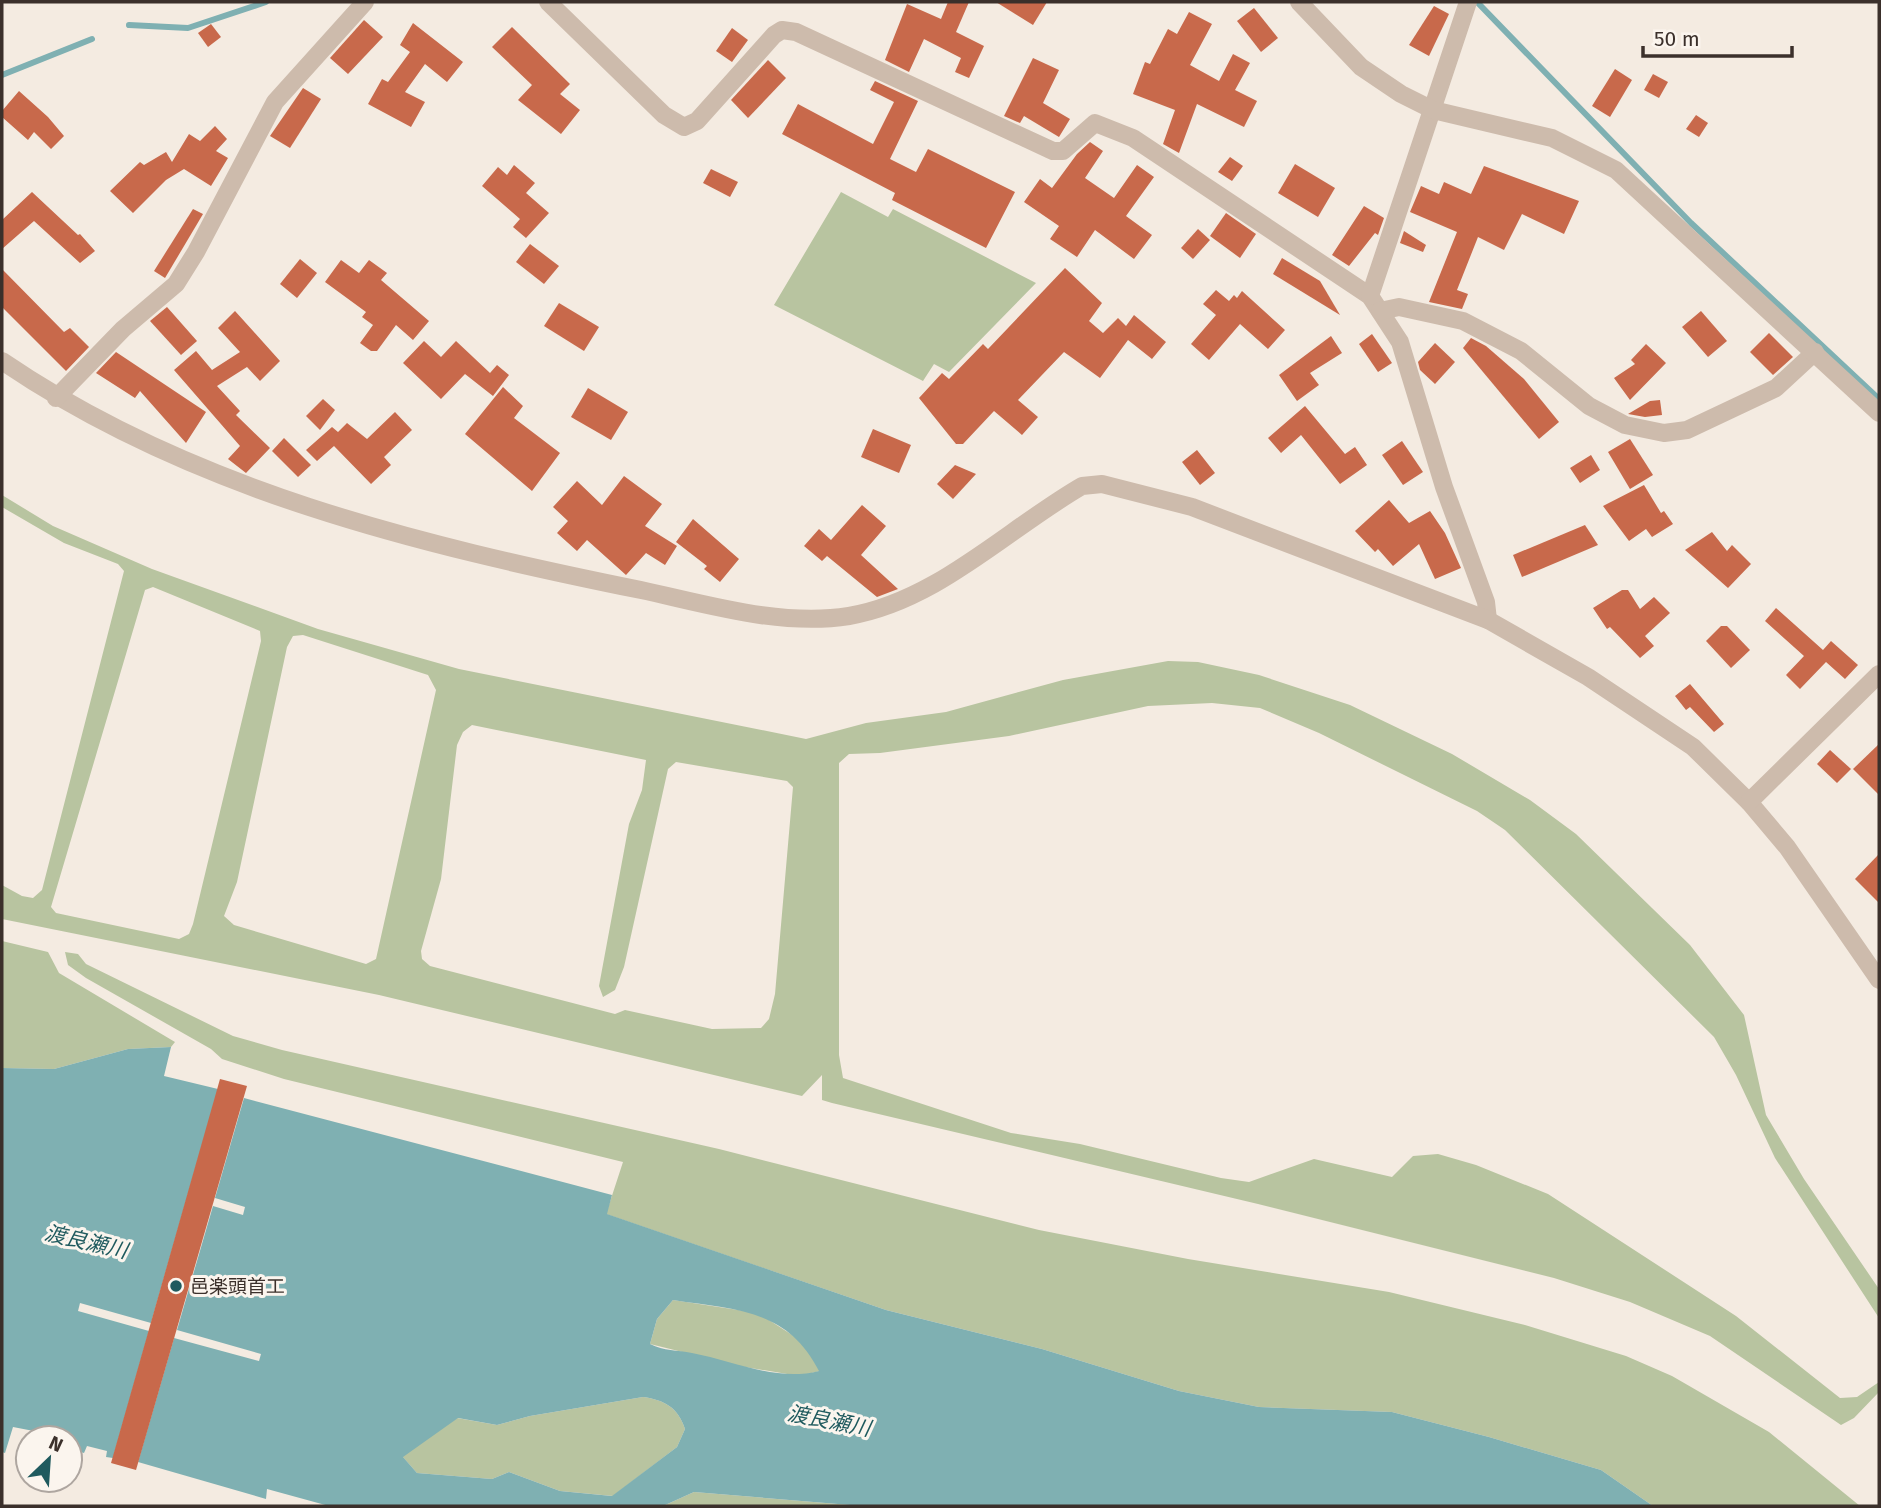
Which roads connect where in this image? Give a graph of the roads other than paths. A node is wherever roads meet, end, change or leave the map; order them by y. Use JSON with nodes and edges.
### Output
{"nodes":[{"id":1,"x":365,"y":2,"type":"edge"},
{"id":2,"x":548,"y":2,"type":"edge"},
{"id":3,"x":1298,"y":2,"type":"edge"},
{"id":4,"x":1468,"y":2,"type":"edge"},
{"id":5,"x":1433,"y":110,"type":"junction"},
{"id":6,"x":1375,"y":303,"type":"junction"},
{"id":7,"x":1815,"y":352,"type":"junction"},
{"id":8,"x":2,"y":361,"type":"edge"},
{"id":9,"x":57,"y":398,"type":"junction"},
{"id":10,"x":1879,"y":413,"type":"edge"},
{"id":11,"x":1488,"y":620,"type":"junction"},
{"id":12,"x":1879,"y":674,"type":"edge"},
{"id":13,"x":1749,"y":802,"type":"junction"},
{"id":14,"x":1879,"y":980,"type":"edge"}],
"edges":[{"from":1,"to":9,"type":"street"},
{"from":2,"to":6,"type":"street"},
{"from":3,"to":5,"type":"street"},
{"from":4,"to":5,"type":"street"},
{"from":5,"to":6,"type":"street"},
{"from":5,"to":7,"type":"street"},
{"from":6,"to":7,"type":"street"},
{"from":6,"to":11,"type":"street"},
{"from":7,"to":10,"type":"street"},
{"from":8,"to":9,"type":"street"},
{"from":9,"to":11,"type":"street"},
{"from":11,"to":13,"type":"street"},
{"from":12,"to":13,"type":"street"},
{"from":13,"to":14,"type":"street"}]}
